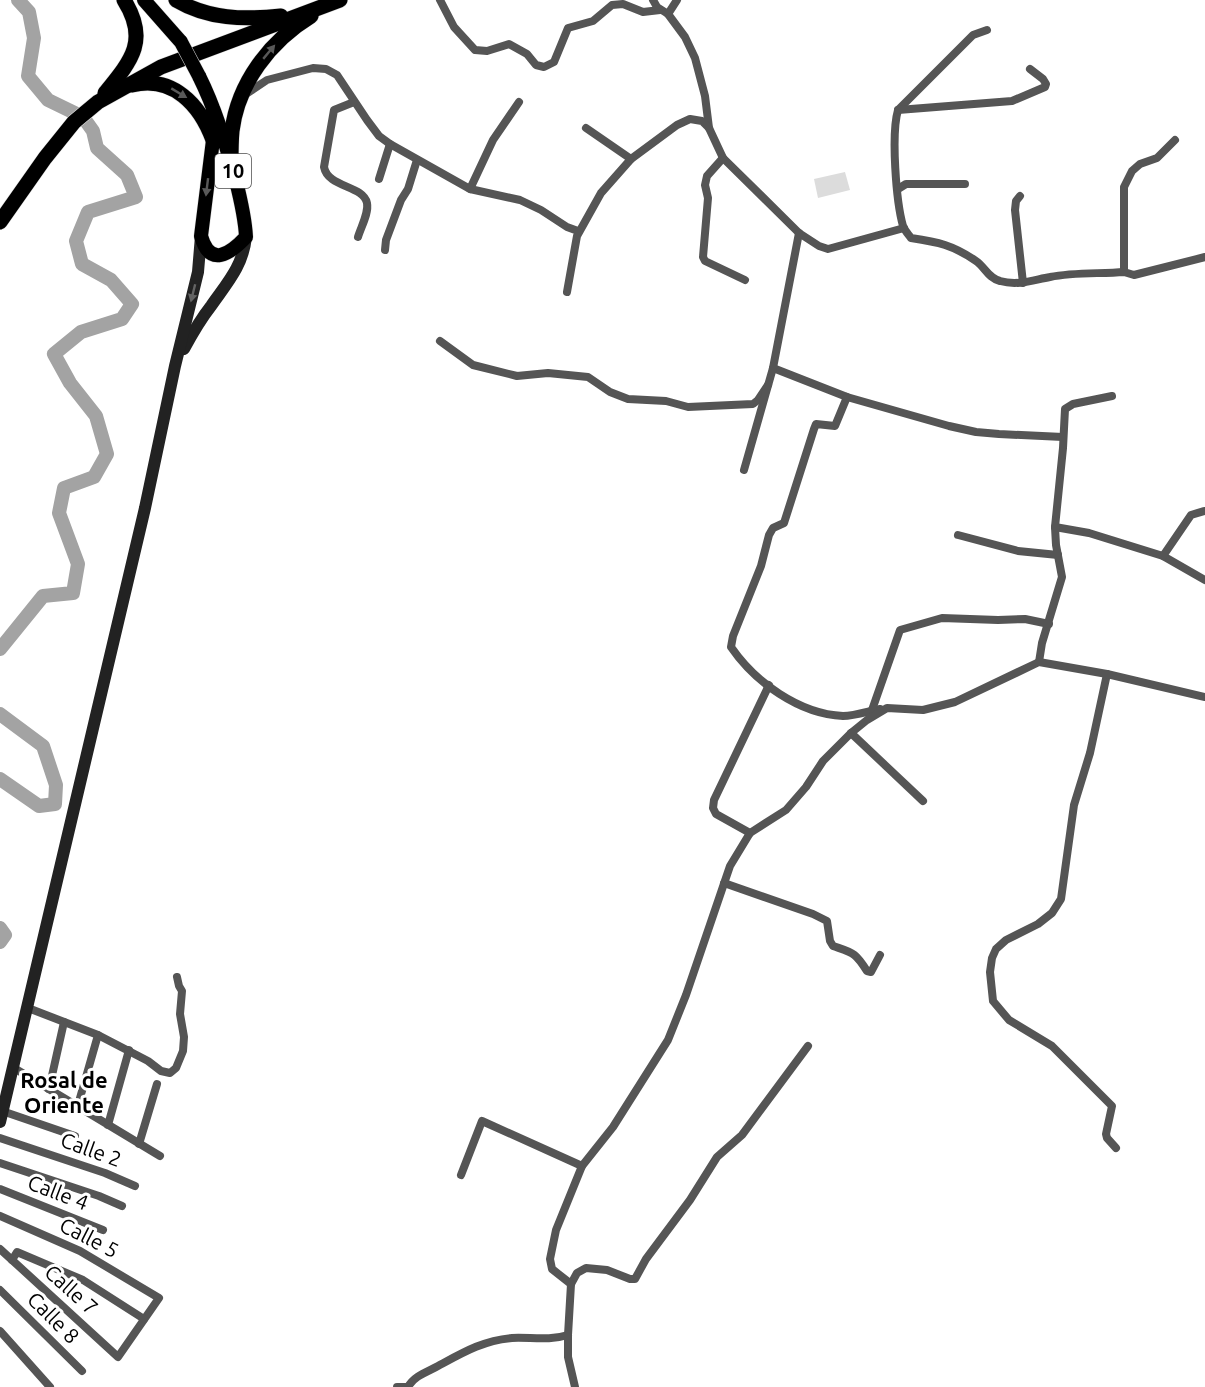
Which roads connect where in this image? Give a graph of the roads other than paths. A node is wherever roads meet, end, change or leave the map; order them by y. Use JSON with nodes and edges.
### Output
{"nodes":[{"id":1,"x":124,"y":0,"type":"edge"},
{"id":2,"x":144,"y":0,"type":"edge"},
{"id":3,"x":154,"y":0,"type":"edge"},
{"id":4,"x":176,"y":0,"type":"edge"},
{"id":5,"x":440,"y":0,"type":"edge"},
{"id":6,"x":653,"y":0,"type":"edge"},
{"id":7,"x":677,"y":0,"type":"edge"},
{"id":8,"x":335,"y":2,"type":"edge"},
{"id":9,"x":664,"y":12,"type":"junction"},
{"id":10,"x":302,"y":13,"type":"junction"},
{"id":11,"x":166,"y":23,"type":"junction"},
{"id":12,"x":987,"y":30,"type":"dead end"},
{"id":13,"x":255,"y":69,"type":"junction"},
{"id":14,"x":1030,"y":69,"type":"dead end"},
{"id":15,"x":267,"y":80,"type":"junction"},
{"id":16,"x":123,"y":87,"type":"junction"},
{"id":17,"x":241,"y":98,"type":"junction"},
{"id":18,"x":354,"y":102,"type":"junction"},
{"id":19,"x":519,"y":102,"type":"dead end"},
{"id":20,"x":93,"y":106,"type":"junction"},
{"id":21,"x":213,"y":108,"type":"junction"},
{"id":22,"x":898,"y":110,"type":"junction"},
{"id":23,"x":586,"y":128,"type":"dead end"},
{"id":24,"x":709,"y":128,"type":"junction"},
{"id":25,"x":213,"y":140,"type":"junction"},
{"id":26,"x":1175,"y":140,"type":"dead end"},
{"id":27,"x":390,"y":144,"type":"junction"},
{"id":28,"x":723,"y":158,"type":"junction"},
{"id":29,"x":631,"y":159,"type":"junction"},
{"id":30,"x":417,"y":160,"type":"junction"},
{"id":31,"x":231,"y":164,"type":"junction"},
{"id":32,"x":379,"y":179,"type":"dead end"},
{"id":33,"x":965,"y":184,"type":"dead end"},
{"id":34,"x":470,"y":189,"type":"junction"},
{"id":35,"x":898,"y":189,"type":"junction"},
{"id":36,"x":1020,"y":196,"type":"dead end"},
{"id":37,"x":0,"y":222,"type":"edge"},
{"id":38,"x":904,"y":228,"type":"junction"},
{"id":39,"x":578,"y":231,"type":"junction"},
{"id":40,"x":799,"y":233,"type":"junction"},
{"id":41,"x":201,"y":236,"type":"junction"},
{"id":42,"x":246,"y":237,"type":"junction"},
{"id":43,"x":358,"y":237,"type":"dead end"},
{"id":44,"x":385,"y":250,"type":"dead end"},
{"id":45,"x":1205,"y":257,"type":"edge"},
{"id":46,"x":1124,"y":272,"type":"junction"},
{"id":47,"x":745,"y":280,"type":"dead end"},
{"id":48,"x":1023,"y":283,"type":"junction"},
{"id":49,"x":567,"y":292,"type":"dead end"},
{"id":50,"x":440,"y":341,"type":"dead end"},
{"id":51,"x":175,"y":366,"type":"junction"},
{"id":52,"x":773,"y":368,"type":"junction"},
{"id":53,"x":768,"y":384,"type":"junction"},
{"id":54,"x":1112,"y":396,"type":"dead end"},
{"id":55,"x":847,"y":397,"type":"junction"},
{"id":56,"x":1063,"y":437,"type":"junction"},
{"id":57,"x":744,"y":470,"type":"dead end"},
{"id":58,"x":1204,"y":511,"type":"edge"},
{"id":59,"x":1055,"y":527,"type":"junction"},
{"id":60,"x":958,"y":535,"type":"dead end"},
{"id":61,"x":1058,"y":555,"type":"junction"},
{"id":62,"x":1163,"y":556,"type":"junction"},
{"id":63,"x":1205,"y":580,"type":"edge"},
{"id":64,"x":1049,"y":624,"type":"junction"},
{"id":65,"x":1039,"y":662,"type":"junction"},
{"id":66,"x":1107,"y":674,"type":"junction"},
{"id":67,"x":769,"y":685,"type":"junction"},
{"id":68,"x":1205,"y":697,"type":"edge"},
{"id":69,"x":886,"y":708,"type":"junction"},
{"id":70,"x":872,"y":710,"type":"junction"},
{"id":71,"x":850,"y":734,"type":"junction"},
{"id":72,"x":923,"y":801,"type":"dead end"},
{"id":73,"x":750,"y":833,"type":"junction"},
{"id":74,"x":724,"y":883,"type":"junction"},
{"id":75,"x":880,"y":955,"type":"dead end"},
{"id":76,"x":177,"y":976,"type":"dead end"},
{"id":77,"x":28,"y":1008,"type":"junction"},
{"id":78,"x":63,"y":1022,"type":"junction"},
{"id":79,"x":98,"y":1035,"type":"junction"},
{"id":80,"x":808,"y":1046,"type":"dead end"},
{"id":81,"x":129,"y":1050,"type":"junction"},
{"id":82,"x":14,"y":1068,"type":"junction"},
{"id":83,"x":157,"y":1084,"type":"dead end"},
{"id":84,"x":49,"y":1089,"type":"junction"},
{"id":85,"x":78,"y":1106,"type":"junction"},
{"id":86,"x":1,"y":1116,"type":"edge"},
{"id":87,"x":108,"y":1125,"type":"junction"},
{"id":88,"x":75,"y":1136,"type":"dead end"},
{"id":89,"x":0,"y":1138,"type":"edge"},
{"id":90,"x":139,"y":1144,"type":"junction"},
{"id":91,"x":1116,"y":1148,"type":"dead end"},
{"id":92,"x":160,"y":1156,"type":"dead end"},
{"id":93,"x":0,"y":1163,"type":"edge"},
{"id":94,"x":582,"y":1166,"type":"junction"},
{"id":95,"x":461,"y":1175,"type":"dead end"},
{"id":96,"x":135,"y":1186,"type":"dead end"},
{"id":97,"x":0,"y":1189,"type":"edge"},
{"id":98,"x":122,"y":1206,"type":"dead end"},
{"id":99,"x":0,"y":1216,"type":"edge"},
{"id":100,"x":103,"y":1230,"type":"dead end"},
{"id":101,"x":0,"y":1249,"type":"edge"},
{"id":102,"x":12,"y":1260,"type":"junction"},
{"id":103,"x":571,"y":1284,"type":"junction"},
{"id":104,"x":0,"y":1290,"type":"edge"},
{"id":105,"x":144,"y":1318,"type":"junction"},
{"id":106,"x":0,"y":1331,"type":"edge"},
{"id":107,"x":568,"y":1335,"type":"junction"},
{"id":108,"x":82,"y":1371,"type":"dead end"},
{"id":109,"x":50,"y":1387,"type":"edge"},
{"id":110,"x":397,"y":1387,"type":"edge"},
{"id":111,"x":408,"y":1387,"type":"edge"},
{"id":112,"x":574,"y":1387,"type":"edge"}],
"edges":[{"from":1,"to":20,"type":"highway"},
{"from":2,"to":11,"type":"main road","number":"10"},
{"from":3,"to":11,"type":"main road","number":"10"},
{"from":4,"to":10,"type":"highway"},
{"from":5,"to":9,"type":"street"},
{"from":6,"to":9,"type":"street"},
{"from":7,"to":9,"type":"street"},
{"from":8,"to":10,"type":"highway"},
{"from":13,"to":8,"type":"highway","one_way":true},
{"from":9,"to":24,"type":"street"},
{"from":10,"to":16,"type":"highway"},
{"from":11,"to":21,"type":"main road","number":"10","bridge":true},
{"from":12,"to":22,"type":"street"},
{"from":13,"to":15,"type":"highway"},
{"from":13,"to":17,"type":"highway"},
{"from":14,"to":22,"type":"street"},
{"from":15,"to":17,"type":"street"},
{"from":15,"to":18,"type":"street"},
{"from":16,"to":20,"type":"highway"},
{"from":16,"to":25,"type":"highway","one_way":true},
{"from":17,"to":31,"type":"highway"},
{"from":18,"to":27,"type":"street"},
{"from":18,"to":43,"type":"street"},
{"from":19,"to":34,"type":"street"},
{"from":20,"to":37,"type":"highway"},
{"from":21,"to":25,"type":"main road","number":"10"},
{"from":21,"to":31,"type":"main road","number":"10"},
{"from":22,"to":35,"type":"street"},
{"from":23,"to":29,"type":"street"},
{"from":24,"to":28,"type":"street"},
{"from":24,"to":29,"type":"street"},
{"from":25,"to":41,"type":"main road","number":"10","one_way":true},
{"from":26,"to":46,"type":"street"},
{"from":27,"to":30,"type":"street"},
{"from":27,"to":32,"type":"street"},
{"from":28,"to":40,"type":"street"},
{"from":28,"to":47,"type":"street"},
{"from":29,"to":39,"type":"street"},
{"from":30,"to":34,"type":"street"},
{"from":30,"to":44,"type":"street"},
{"from":31,"to":42,"type":"main road","number":"10"},
{"from":33,"to":35,"type":"street"},
{"from":34,"to":39,"type":"street"},
{"from":35,"to":38,"type":"street"},
{"from":36,"to":48,"type":"street"},
{"from":38,"to":40,"type":"street"},
{"from":38,"to":48,"type":"street"},
{"from":39,"to":49,"type":"street"},
{"from":40,"to":52,"type":"street"},
{"from":41,"to":42,"type":"main road"},
{"from":41,"to":51,"type":"main road","number":"10","one_way":true},
{"from":42,"to":51,"type":"main road","number":"10"},
{"from":45,"to":46,"type":"street"},
{"from":46,"to":48,"type":"street"},
{"from":50,"to":53,"type":"street"},
{"from":51,"to":77,"type":"main road","number":"10"},
{"from":52,"to":53,"type":"street"},
{"from":52,"to":55,"type":"street"},
{"from":53,"to":57,"type":"street"},
{"from":54,"to":56,"type":"street"},
{"from":55,"to":56,"type":"street"},
{"from":55,"to":67,"type":"street"},
{"from":56,"to":59,"type":"street"},
{"from":58,"to":62,"type":"street"},
{"from":59,"to":61,"type":"street"},
{"from":59,"to":62,"type":"street"},
{"from":60,"to":61,"type":"street"},
{"from":61,"to":64,"type":"street"},
{"from":62,"to":63,"type":"street"},
{"from":64,"to":65,"type":"street"},
{"from":64,"to":70,"type":"street"},
{"from":65,"to":66,"type":"street"},
{"from":65,"to":69,"type":"street"},
{"from":66,"to":68,"type":"street"},
{"from":66,"to":91,"type":"street"},
{"from":67,"to":70,"type":"street"},
{"from":67,"to":73,"type":"street"},
{"from":69,"to":70,"type":"street"},
{"from":69,"to":71,"type":"street"},
{"from":71,"to":72,"type":"street"},
{"from":71,"to":73,"type":"street"},
{"from":73,"to":74,"type":"street"},
{"from":74,"to":75,"type":"street"},
{"from":74,"to":94,"type":"street"},
{"from":76,"to":81,"type":"street"},
{"from":77,"to":78,"type":"street"},
{"from":77,"to":82,"type":"main road"},
{"from":78,"to":79,"type":"street"},
{"from":78,"to":84,"type":"street"},
{"from":79,"to":81,"type":"street"},
{"from":79,"to":85,"type":"street"},
{"from":80,"to":103,"type":"street"},
{"from":81,"to":87,"type":"street"},
{"from":82,"to":84,"type":"street"},
{"from":82,"to":86,"type":"main road"},
{"from":83,"to":90,"type":"street"},
{"from":84,"to":85,"type":"street"},
{"from":85,"to":87,"type":"street"},
{"from":86,"to":88,"type":"street"},
{"from":87,"to":90,"type":"street"},
{"from":89,"to":96,"type":"street","name":"Calle 2"},
{"from":90,"to":92,"type":"street"},
{"from":93,"to":98,"type":"street"},
{"from":94,"to":95,"type":"street"},
{"from":94,"to":103,"type":"street"},
{"from":97,"to":100,"type":"street","name":"Calle 4"},
{"from":99,"to":105,"type":"street","name":"Calle 5"},
{"from":101,"to":102,"type":"street","name":"Calle 7"},
{"from":102,"to":105,"type":"street"},
{"from":102,"to":105,"type":"street","name":"Calle 7"},
{"from":103,"to":107,"type":"street"},
{"from":104,"to":108,"type":"street","name":"Calle 8"},
{"from":106,"to":109,"type":"street"},
{"from":107,"to":111,"type":"street"},
{"from":107,"to":112,"type":"street"},
{"from":110,"to":111,"type":"street"}]}
